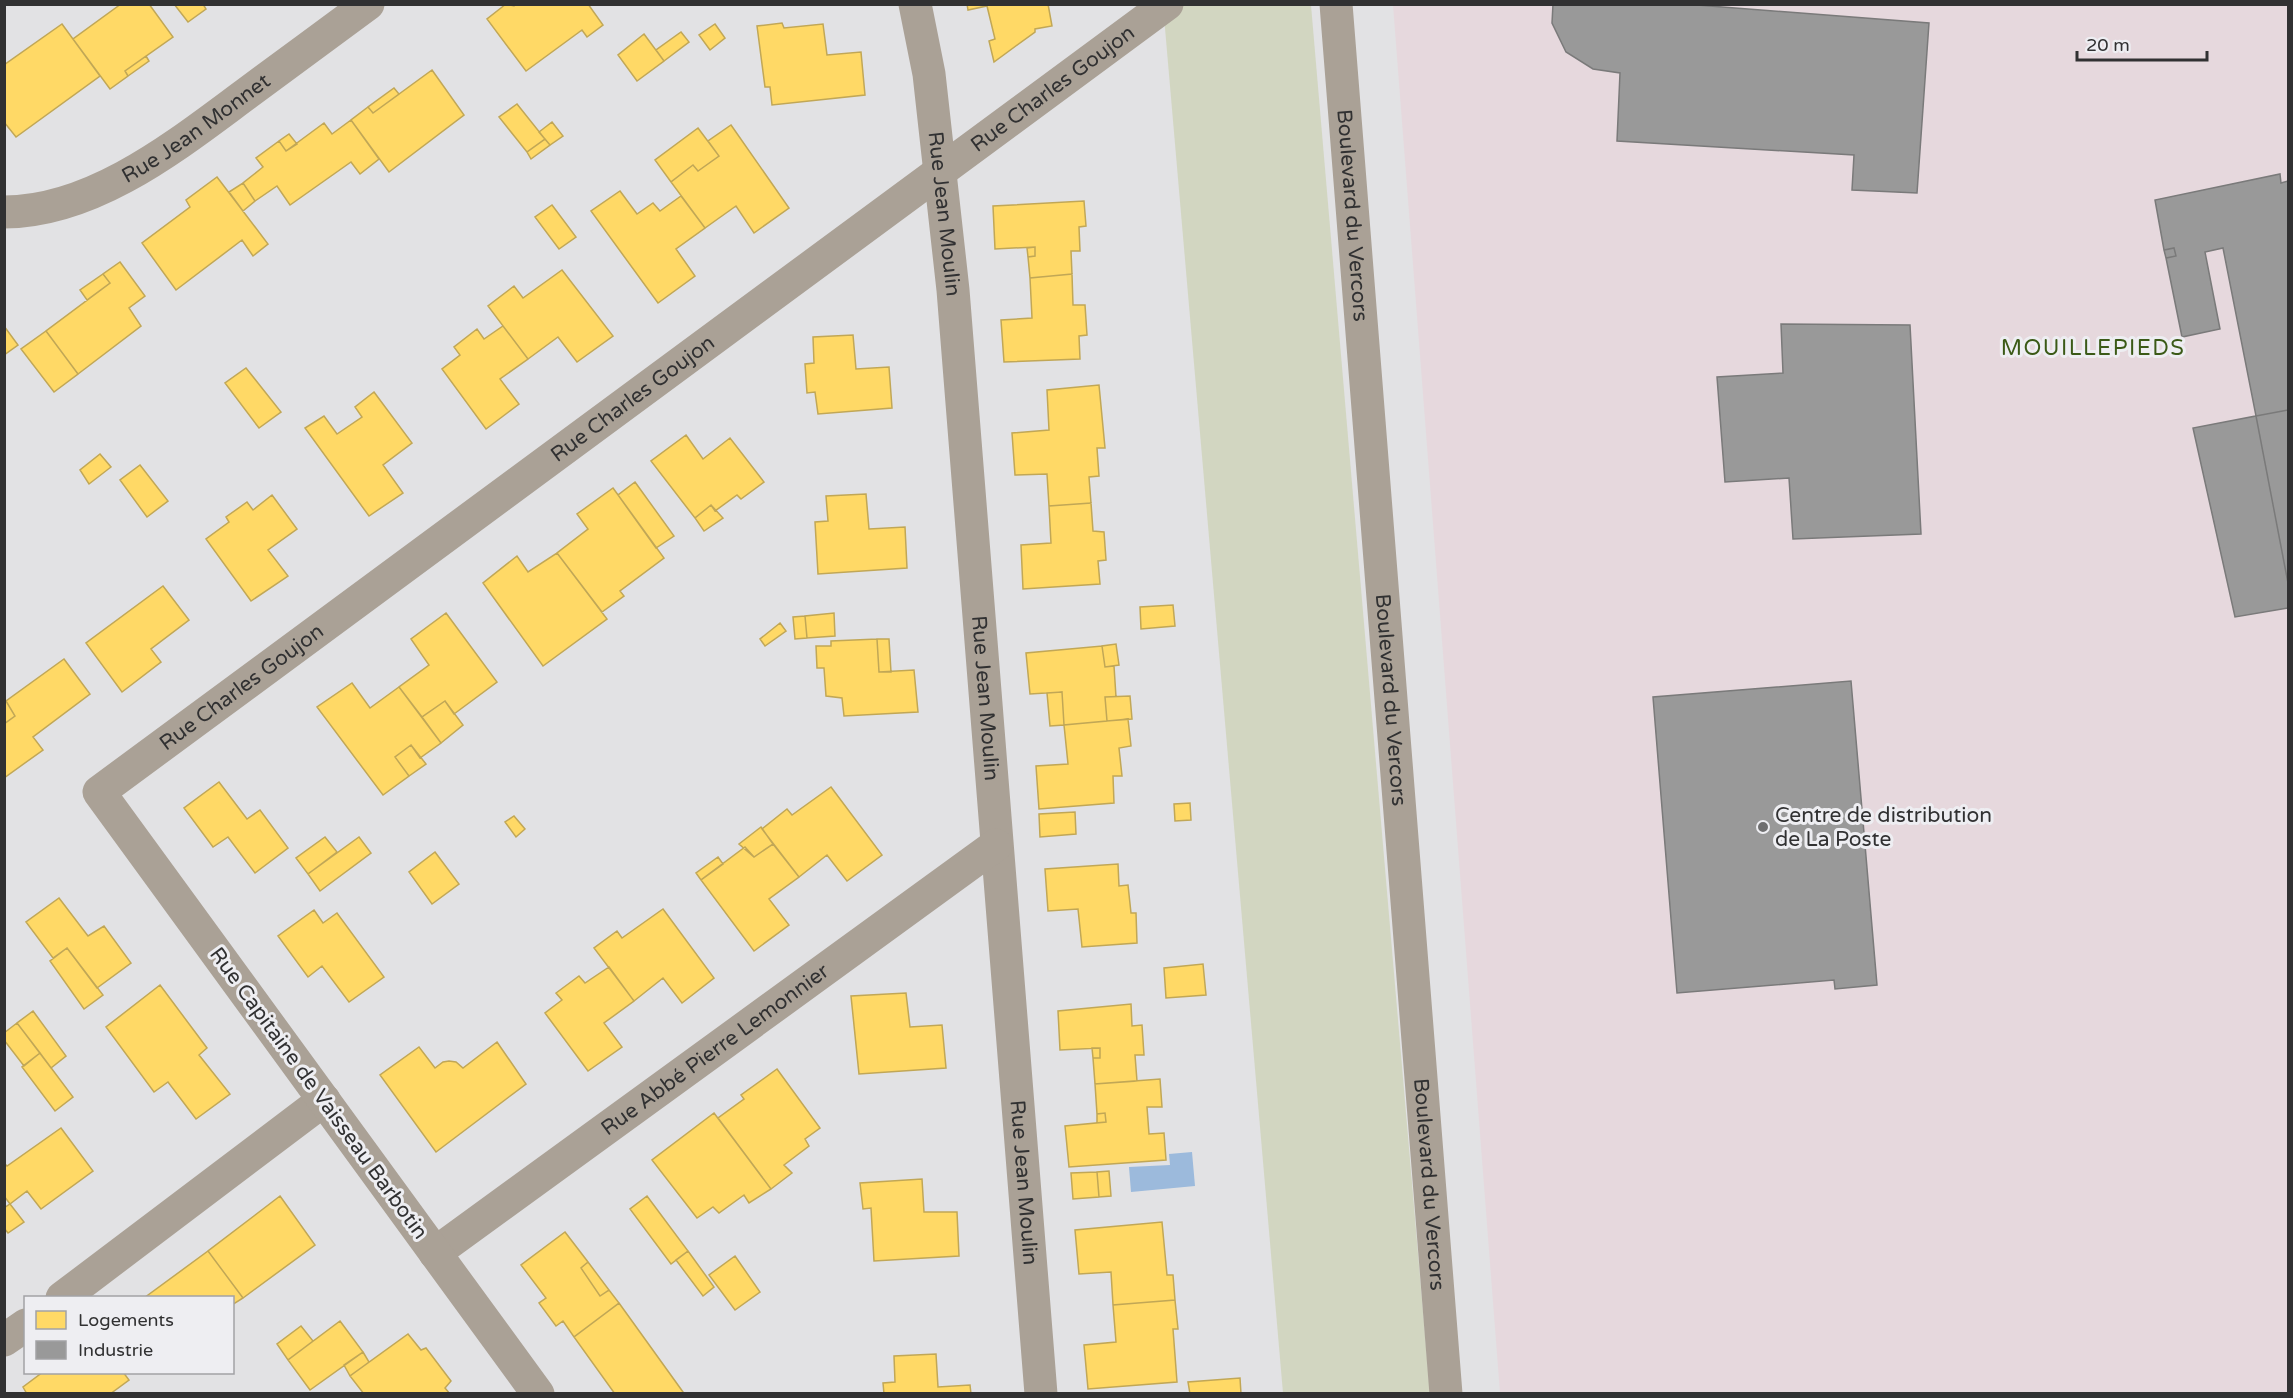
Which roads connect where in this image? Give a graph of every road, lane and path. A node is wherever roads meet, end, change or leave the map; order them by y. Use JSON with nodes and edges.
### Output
{"nodes":[{"id":1,"x":368,"y":4,"type":"edge"},
{"id":2,"x":915,"y":4,"type":"edge"},
{"id":3,"x":1167,"y":4,"type":"edge"},
{"id":4,"x":1336,"y":4,"type":"edge"},
{"id":5,"x":940,"y":173,"type":"junction"},
{"id":6,"x":4,"y":212,"type":"edge"},
{"id":7,"x":99,"y":792,"type":"joint"},
{"id":8,"x":996,"y":845,"type":"junction"},
{"id":9,"x":324,"y":1100,"type":"junction"},
{"id":10,"x":435,"y":1253,"type":"junction"},
{"id":11,"x":65,"y":1296,"type":"edge"},
{"id":12,"x":24,"y":1326,"type":"edge"},
{"id":13,"x":4,"y":1340,"type":"edge"},
{"id":14,"x":538,"y":1394,"type":"edge"},
{"id":15,"x":1041,"y":1394,"type":"edge"},
{"id":16,"x":1446,"y":1394,"type":"edge"}],
"edges":[{"from":1,"to":6,"type":"street","name":"Rue Jean Monnet"},
{"from":2,"to":5,"type":"street","name":"Rue Jean Moulin"},
{"from":3,"to":5,"type":"street","name":"Rue Charles Goujon"},
{"from":4,"to":16,"type":"street","name":"Boulevard du Vercors"},
{"from":5,"to":7,"type":"street","name":"Rue Charles Goujon"},
{"from":5,"to":8,"type":"street","name":"Rue Jean Moulin"},
{"from":7,"to":9,"type":"street","name":"Rue Capitaine de Vaisseau Barbotin"},
{"from":8,"to":10,"type":"street","name":"Rue Abbé Pierre Lemonnier"},
{"from":8,"to":15,"type":"street","name":"Rue Jean Moulin"},
{"from":9,"to":10,"type":"street","name":"Rue Capitaine de Vaisseau Barbotin"},
{"from":9,"to":11,"type":"street"},
{"from":10,"to":14,"type":"street","name":"Rue Capitaine de Vaisseau Barbotin"},
{"from":12,"to":13,"type":"street"}]}
